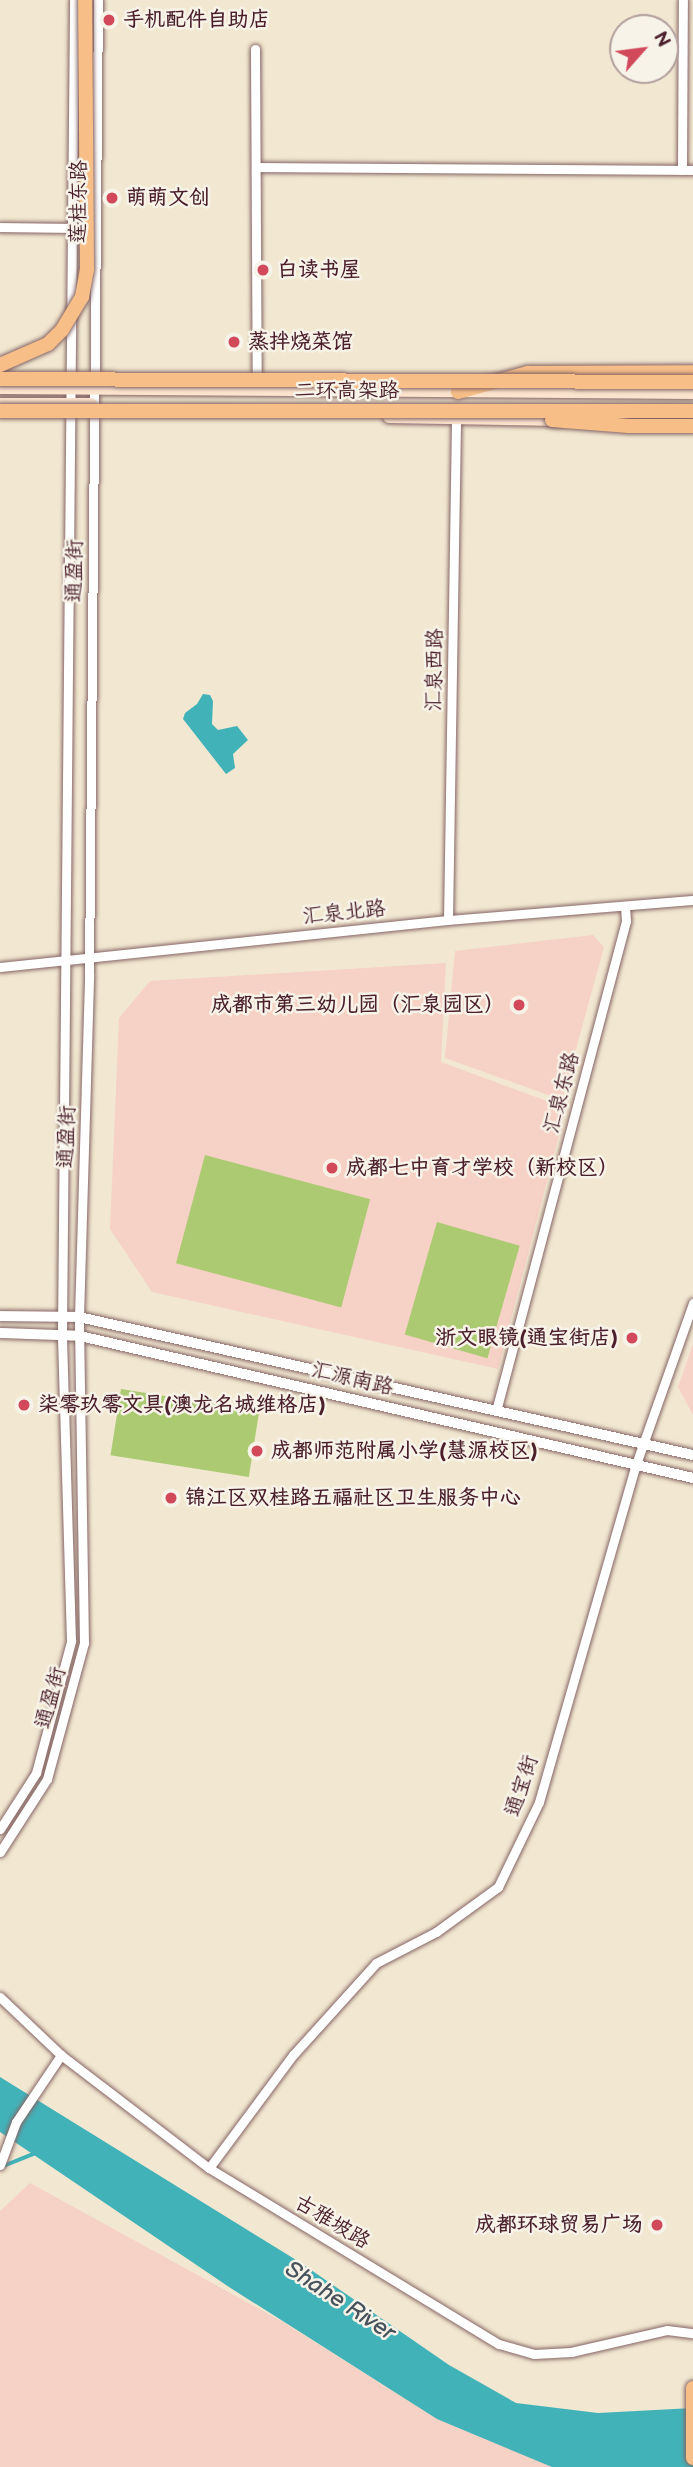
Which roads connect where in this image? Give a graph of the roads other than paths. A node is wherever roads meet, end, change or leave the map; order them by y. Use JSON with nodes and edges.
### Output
{"nodes":[{"id":1,"x":74,"y":0,"type":"edge"},
{"id":2,"x":85,"y":0,"type":"edge"},
{"id":3,"x":98,"y":0,"type":"edge"},
{"id":4,"x":683,"y":0,"type":"edge"},
{"id":5,"x":255,"y":49,"type":"dead end"},
{"id":6,"x":256,"y":167,"type":"junction"},
{"id":7,"x":682,"y":170,"type":"junction"},
{"id":8,"x":693,"y":170,"type":"edge"},
{"id":9,"x":0,"y":227,"type":"edge"},
{"id":10,"x":73,"y":228,"type":"junction"},
{"id":11,"x":0,"y":365,"type":"edge"},
{"id":12,"x":693,"y":372,"type":"edge"},
{"id":13,"x":0,"y":379,"type":"edge"},
{"id":14,"x":693,"y":382,"type":"edge"},
{"id":15,"x":72,"y":387,"type":"junction"},
{"id":16,"x":95,"y":387,"type":"junction"},
{"id":17,"x":0,"y":388,"type":"edge"},
{"id":18,"x":257,"y":390,"type":"junction"},
{"id":19,"x":458,"y":392,"type":"junction"},
{"id":20,"x":693,"y":393,"type":"edge"},
{"id":21,"x":0,"y":404,"type":"edge"},
{"id":22,"x":72,"y":404,"type":"junction"},
{"id":23,"x":95,"y":404,"type":"junction"},
{"id":24,"x":0,"y":411,"type":"edge"},
{"id":25,"x":693,"y":411,"type":"edge"},
{"id":26,"x":458,"y":416,"type":"junction"},
{"id":27,"x":693,"y":420,"type":"edge"},
{"id":28,"x":693,"y":426,"type":"edge"},
{"id":29,"x":693,"y":900,"type":"edge"},
{"id":30,"x":625,"y":906,"type":"junction"},
{"id":31,"x":448,"y":920,"type":"junction"},
{"id":32,"x":89,"y":957,"type":"junction"},
{"id":33,"x":67,"y":958,"type":"junction"},
{"id":34,"x":0,"y":967,"type":"edge"},
{"id":35,"x":693,"y":1303,"type":"edge"},
{"id":36,"x":0,"y":1316,"type":"edge"},
{"id":37,"x":63,"y":1317,"type":"junction"},
{"id":38,"x":79,"y":1317,"type":"junction"},
{"id":39,"x":0,"y":1333,"type":"edge"},
{"id":40,"x":62,"y":1333,"type":"junction"},
{"id":41,"x":80,"y":1336,"type":"junction"},
{"id":42,"x":496,"y":1411,"type":"junction"},
{"id":43,"x":643,"y":1444,"type":"junction"},
{"id":44,"x":693,"y":1455,"type":"edge"},
{"id":45,"x":636,"y":1465,"type":"junction"},
{"id":46,"x":693,"y":1478,"type":"edge"},
{"id":47,"x":0,"y":1829,"type":"edge"},
{"id":48,"x":0,"y":1852,"type":"edge"},
{"id":49,"x":0,"y":1997,"type":"edge"},
{"id":50,"x":61,"y":2055,"type":"junction"},
{"id":51,"x":0,"y":2163,"type":"edge"},
{"id":52,"x":209,"y":2168,"type":"junction"},
{"id":53,"x":693,"y":2333,"type":"edge"},
{"id":54,"x":693,"y":2388,"type":"edge"},
{"id":55,"x":693,"y":2458,"type":"edge"}],
"edges":[{"from":1,"to":10,"type":"street","name":"莲桂东路"},
{"from":2,"to":11,"type":"main road","bridge":true},
{"from":3,"to":16,"type":"street","name":"莲桂东路"},
{"from":4,"to":7,"type":"street"},
{"from":5,"to":6,"type":"street"},
{"from":6,"to":7,"type":"street"},
{"from":6,"to":18,"type":"street"},
{"from":7,"to":8,"type":"street"},
{"from":9,"to":10,"type":"street"},
{"from":10,"to":15,"type":"street","name":"莲桂东路"},
{"from":12,"to":19,"type":"main road"},
{"from":13,"to":14,"type":"main road","name":"二环高架路","bridge":true},
{"from":15,"to":16,"type":"main road"},
{"from":15,"to":17,"type":"main road"},
{"from":15,"to":22,"type":"street","name":"莲桂东路"},
{"from":16,"to":18,"type":"main road"},
{"from":16,"to":23,"type":"street","name":"莲桂东路"},
{"from":18,"to":19,"type":"main road"},
{"from":19,"to":20,"type":"main road"},
{"from":21,"to":22,"type":"main road"},
{"from":22,"to":23,"type":"main road"},
{"from":22,"to":33,"type":"street","name":"通盈街"},
{"from":23,"to":26,"type":"main road"},
{"from":23,"to":32,"type":"street","name":"通盈街"},
{"from":24,"to":26,"type":"main road","name":"二环高架路","bridge":true},
{"from":25,"to":26,"type":"main road","name":"二环高架路","bridge":true},
{"from":26,"to":27,"type":"main road"},
{"from":26,"to":28,"type":"main road","bridge":true},
{"from":26,"to":31,"type":"street","name":"汇泉西路"},
{"from":29,"to":30,"type":"street","name":"汇泉北路"},
{"from":30,"to":31,"type":"street","name":"汇泉北路"},
{"from":30,"to":42,"type":"street","name":"汇泉东路"},
{"from":31,"to":32,"type":"street","name":"汇泉北路"},
{"from":32,"to":33,"type":"street","name":"汇泉北路"},
{"from":32,"to":38,"type":"street","name":"通盈街"},
{"from":33,"to":34,"type":"street","name":"汇泉北路"},
{"from":33,"to":37,"type":"street","name":"通盈街"},
{"from":35,"to":43,"type":"street","name":"通宝街"},
{"from":36,"to":37,"type":"street","name":"汇源南路"},
{"from":37,"to":38,"type":"street","name":"汇源南路"},
{"from":37,"to":40,"type":"street","name":"通盈街"},
{"from":38,"to":41,"type":"street","name":"通盈街"},
{"from":38,"to":42,"type":"street","name":"汇源南路"},
{"from":39,"to":40,"type":"street","name":"汇源南路"},
{"from":40,"to":41,"type":"street","name":"汇源南路"},
{"from":40,"to":47,"type":"street","name":"通盈街"},
{"from":41,"to":45,"type":"street","name":"汇源南路"},
{"from":41,"to":48,"type":"street","name":"通盈街"},
{"from":42,"to":43,"type":"street","name":"汇源南路"},
{"from":43,"to":44,"type":"street","name":"汇源南路"},
{"from":43,"to":45,"type":"street","name":"通宝街"},
{"from":45,"to":46,"type":"street","name":"汇源南路"},
{"from":45,"to":52,"type":"street","name":"通宝街"},
{"from":49,"to":50,"type":"street","name":"古雅坡路"},
{"from":50,"to":51,"type":"street"},
{"from":50,"to":52,"type":"street","name":"古雅坡路"},
{"from":52,"to":53,"type":"street","name":"古雅坡路"},
{"from":54,"to":55,"type":"main road"}]}
